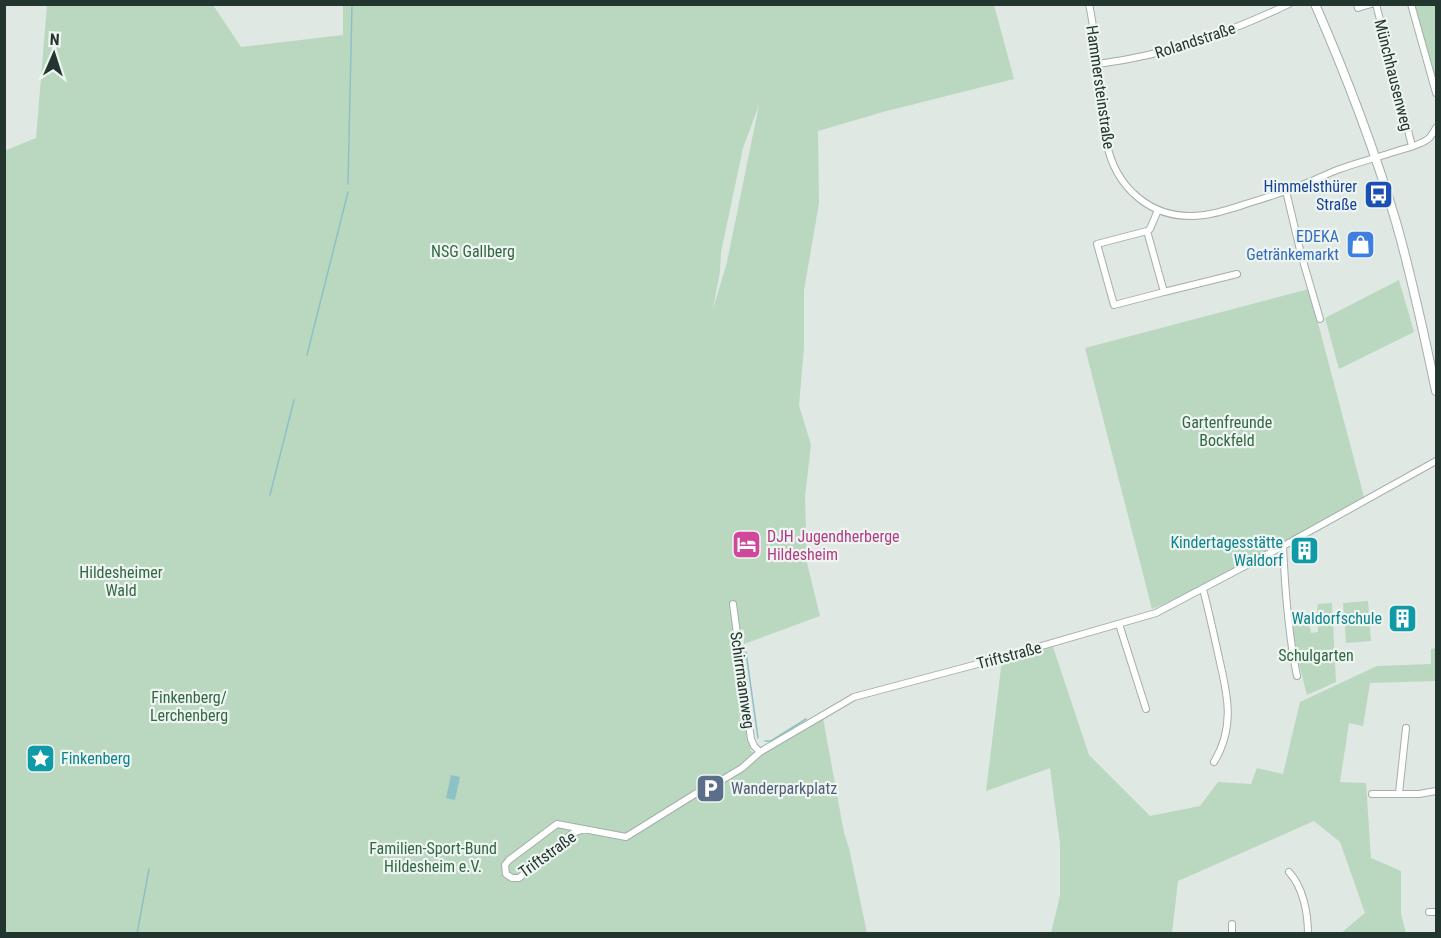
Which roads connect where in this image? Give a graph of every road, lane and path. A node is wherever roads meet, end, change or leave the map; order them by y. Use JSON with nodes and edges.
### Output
{"nodes":[{"id":1,"x":1089,"y":4,"type":"edge"},
{"id":2,"x":1289,"y":4,"type":"edge"},
{"id":3,"x":1314,"y":4,"type":"edge"},
{"id":4,"x":1357,"y":4,"type":"edge"},
{"id":5,"x":1371,"y":4,"type":"edge"},
{"id":6,"x":1376,"y":4,"type":"edge"},
{"id":7,"x":1411,"y":4,"type":"edge"},
{"id":8,"x":1098,"y":64,"type":"junction"},
{"id":9,"x":1437,"y":93,"type":"edge"},
{"id":10,"x":1437,"y":128,"type":"edge"},
{"id":11,"x":1412,"y":146,"type":"junction"},
{"id":12,"x":1375,"y":158,"type":"junction"},
{"id":13,"x":1286,"y":191,"type":"junction"},
{"id":14,"x":1158,"y":210,"type":"junction"},
{"id":15,"x":1148,"y":231,"type":"junction"},
{"id":16,"x":1237,"y":274,"type":"dead end"},
{"id":17,"x":1164,"y":292,"type":"junction"},
{"id":18,"x":1320,"y":319,"type":"dead end"},
{"id":19,"x":1437,"y":391,"type":"edge"},
{"id":20,"x":1437,"y":461,"type":"edge"},
{"id":21,"x":1283,"y":546,"type":"junction"},
{"id":22,"x":1203,"y":589,"type":"junction"},
{"id":23,"x":733,"y":604,"type":"dead end"},
{"id":24,"x":1119,"y":624,"type":"junction"},
{"id":25,"x":1297,"y":676,"type":"dead end"},
{"id":26,"x":1146,"y":709,"type":"dead end"},
{"id":27,"x":1406,"y":728,"type":"dead end"},
{"id":28,"x":760,"y":752,"type":"junction"},
{"id":29,"x":1214,"y":762,"type":"dead end"},
{"id":30,"x":1437,"y":791,"type":"edge"},
{"id":31,"x":1398,"y":793,"type":"junction"},
{"id":32,"x":1372,"y":794,"type":"dead end"},
{"id":33,"x":584,"y":829,"type":"junction"},
{"id":34,"x":1289,"y":872,"type":"dead end"},
{"id":35,"x":1429,"y":912,"type":"dead end"},
{"id":36,"x":1437,"y":912,"type":"edge"},
{"id":37,"x":1232,"y":924,"type":"dead end"},
{"id":38,"x":1232,"y":933,"type":"edge"},
{"id":39,"x":1308,"y":933,"type":"edge"}],
"edges":[{"from":1,"to":8,"type":"street","name":"Hammersteinstraße"},
{"from":2,"to":8,"type":"street","name":"Rolandstraße"},
{"from":3,"to":12,"type":"street"},
{"from":4,"to":5,"type":"street","name":"Münchhausenweg"},
{"from":6,"to":11,"type":"street","name":"Münchhausenweg"},
{"from":7,"to":9,"type":"street"},
{"from":8,"to":14,"type":"street","name":"Hammersteinstraße"},
{"from":10,"to":11,"type":"street","name":"Hammersteinstraße"},
{"from":11,"to":12,"type":"street","name":"Hammersteinstraße"},
{"from":12,"to":13,"type":"street","name":"Hammersteinstraße"},
{"from":12,"to":19,"type":"street"},
{"from":13,"to":14,"type":"street","name":"Hammersteinstraße"},
{"from":13,"to":18,"type":"street"},
{"from":14,"to":15,"type":"street"},
{"from":15,"to":17,"type":"street"},
{"from":15,"to":17,"type":"street"},
{"from":16,"to":17,"type":"street"},
{"from":20,"to":21,"type":"street","name":"Triftstraße"},
{"from":21,"to":22,"type":"street","name":"Triftstraße"},
{"from":21,"to":25,"type":"street"},
{"from":22,"to":24,"type":"street","name":"Triftstraße"},
{"from":22,"to":29,"type":"street"},
{"from":23,"to":28,"type":"street","name":"Schirrmannweg"},
{"from":24,"to":26,"type":"street"},
{"from":24,"to":28,"type":"street","name":"Triftstraße"},
{"from":27,"to":31,"type":"street"},
{"from":28,"to":33,"type":"street","name":"Triftstraße"},
{"from":30,"to":31,"type":"street"},
{"from":31,"to":32,"type":"street"},
{"from":33,"to":33,"type":"street","name":"Triftstraße"},
{"from":34,"to":39,"type":"street"},
{"from":35,"to":36,"type":"street"},
{"from":37,"to":38,"type":"street"}]}
